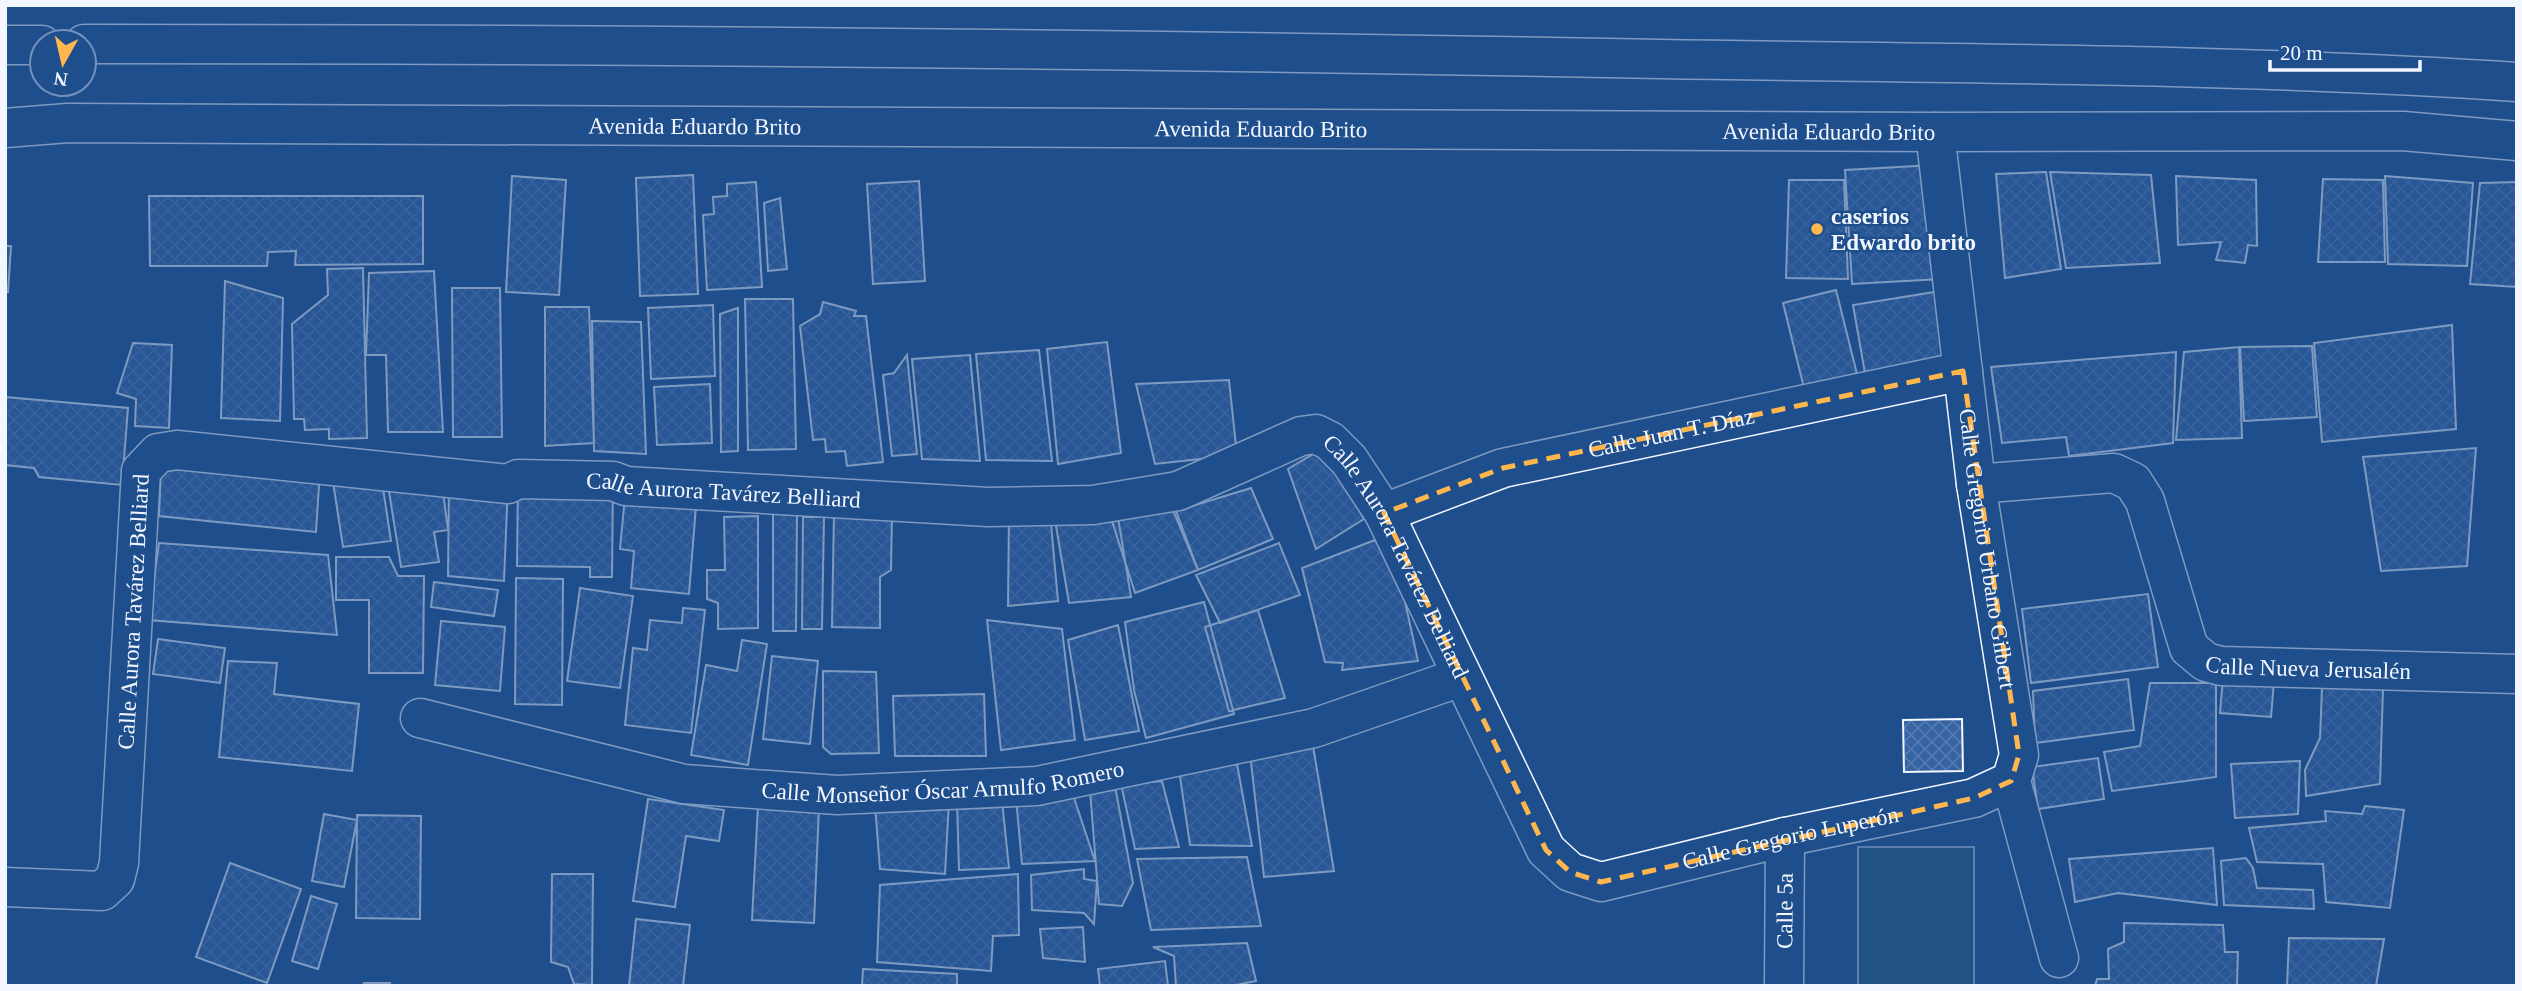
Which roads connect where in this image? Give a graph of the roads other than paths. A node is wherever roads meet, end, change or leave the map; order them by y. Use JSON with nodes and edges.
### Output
{"nodes":[{"id":1,"x":5,"y":44,"type":"edge"},
{"id":2,"x":28,"y":44,"type":"edge"},
{"id":3,"x":98,"y":44,"type":"edge"},
{"id":4,"x":2517,"y":82,"type":"edge"},
{"id":5,"x":5,"y":128,"type":"edge"},
{"id":6,"x":1935,"y":132,"type":"junction"},
{"id":7,"x":2517,"y":141,"type":"edge"},
{"id":8,"x":1963,"y":371,"type":"junction"},
{"id":9,"x":1976,"y":484,"type":"junction"},
{"id":10,"x":1384,"y":513,"type":"junction"},
{"id":11,"x":2517,"y":674,"type":"edge"},
{"id":12,"x":1461,"y":677,"type":"junction"},
{"id":13,"x":420,"y":718,"type":"dead end"},
{"id":14,"x":2011,"y":781,"type":"junction"},
{"id":15,"x":1785,"y":837,"type":"junction"},
{"id":16,"x":1570,"y":872,"type":"joint"},
{"id":17,"x":5,"y":887,"type":"edge"},
{"id":18,"x":2059,"y":958,"type":"dead end"},
{"id":19,"x":1784,"y":986,"type":"edge"}],
"edges":[{"from":1,"to":2,"type":"street"},
{"from":3,"to":4,"type":"street"},
{"from":5,"to":6,"type":"street","name":"Avenida Eduardo Brito"},
{"from":6,"to":7,"type":"street","name":"Avenida Eduardo Brito"},
{"from":6,"to":8,"type":"street","name":"Calle Gregorio Urbano Gilbert"},
{"from":8,"to":9,"type":"street","name":"Calle Gregorio Urbano Gilbert"},
{"from":8,"to":10,"type":"street","name":"Calle Juan T. Díaz"},
{"from":9,"to":11,"type":"street","name":"Calle Nueva Jerusalén"},
{"from":9,"to":14,"type":"street","name":"Calle Gregorio Urbano Gilbert"},
{"from":10,"to":12,"type":"street","name":"Calle Aurora Tavárez Belliard"},
{"from":10,"to":17,"type":"street","name":"Calle Aurora Tavárez Belliard"},
{"from":12,"to":13,"type":"street","name":"Calle Monseñor Óscar Arnulfo Romero"},
{"from":12,"to":16,"type":"street","name":"Calle Aurora Tavárez Belliard"},
{"from":14,"to":15,"type":"street","name":"Calle Gregorio Luperón"},
{"from":14,"to":18,"type":"street","name":"Calle Gregorio Urbano Gilbert"},
{"from":15,"to":16,"type":"street","name":"Calle Gregorio Luperón"},
{"from":15,"to":19,"type":"street","name":"Calle 5a"}]}
